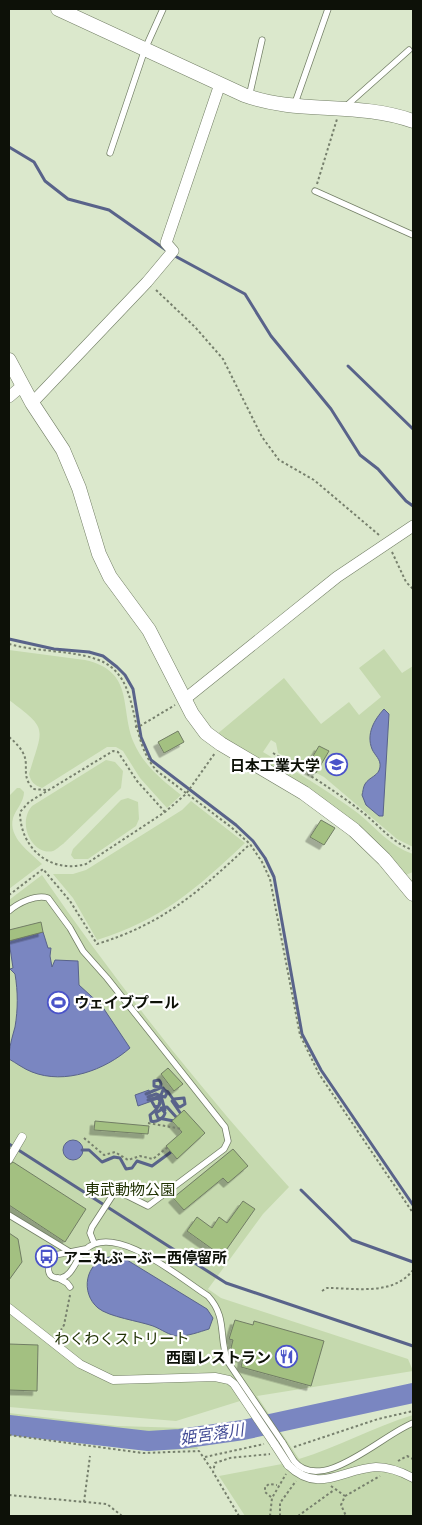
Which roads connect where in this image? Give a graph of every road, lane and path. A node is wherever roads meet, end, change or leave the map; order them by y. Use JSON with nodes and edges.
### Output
{"nodes":[{"id":1,"x":58,"y":9,"type":"edge"},
{"id":2,"x":163,"y":9,"type":"edge"},
{"id":3,"x":328,"y":9,"type":"edge"},
{"id":4,"x":262,"y":40,"type":"dead end"},
{"id":5,"x":145,"y":49,"type":"junction"},
{"id":6,"x":409,"y":50,"type":"dead end"},
{"id":7,"x":220,"y":84,"type":"junction"},
{"id":8,"x":249,"y":97,"type":"junction"},
{"id":9,"x":294,"y":106,"type":"junction"},
{"id":10,"x":341,"y":107,"type":"junction"},
{"id":11,"x":413,"y":121,"type":"edge"},
{"id":12,"x":110,"y":153,"type":"dead end"},
{"id":13,"x":315,"y":191,"type":"joint"},
{"id":14,"x":413,"y":235,"type":"edge"},
{"id":15,"x":147,"y":282,"type":"junction"},
{"id":16,"x":9,"y":360,"type":"edge"},
{"id":17,"x":22,"y":386,"type":"junction"},
{"id":18,"x":9,"y":397,"type":"edge"},
{"id":19,"x":32,"y":402,"type":"junction"},
{"id":20,"x":413,"y":526,"type":"edge"},
{"id":21,"x":387,"y":542,"type":"junction"},
{"id":22,"x":413,"y":589,"type":"edge"},
{"id":23,"x":9,"y":644,"type":"edge"},
{"id":24,"x":182,"y":700,"type":"junction"},
{"id":25,"x":135,"y":727,"type":"junction"},
{"id":26,"x":9,"y":738,"type":"edge"},
{"id":27,"x":221,"y":744,"type":"junction"},
{"id":28,"x":273,"y":753,"type":"dead end"},
{"id":29,"x":49,"y":790,"type":"junction"},
{"id":30,"x":186,"y":794,"type":"junction"},
{"id":31,"x":165,"y":812,"type":"junction"},
{"id":32,"x":250,"y":844,"type":"junction"},
{"id":33,"x":413,"y":850,"type":"edge"},
{"id":34,"x":413,"y":894,"type":"edge"},
{"id":35,"x":9,"y":895,"type":"edge"},
{"id":36,"x":9,"y":911,"type":"edge"},
{"id":37,"x":148,"y":1123,"type":"dead end"},
{"id":38,"x":182,"y":1129,"type":"dead end"},
{"id":39,"x":22,"y":1137,"type":"dead end"},
{"id":40,"x":84,"y":1138,"type":"dead end"},
{"id":41,"x":168,"y":1147,"type":"dead end"},
{"id":42,"x":9,"y":1159,"type":"edge"},
{"id":43,"x":413,"y":1212,"type":"edge"},
{"id":44,"x":9,"y":1216,"type":"edge"},
{"id":45,"x":51,"y":1241,"type":"junction"},
{"id":46,"x":94,"y":1244,"type":"junction"},
{"id":47,"x":85,"y":1249,"type":"junction"},
{"id":48,"x":77,"y":1252,"type":"junction"},
{"id":49,"x":50,"y":1259,"type":"junction"},
{"id":50,"x":71,"y":1270,"type":"junction"},
{"id":51,"x":413,"y":1270,"type":"edge"},
{"id":52,"x":52,"y":1276,"type":"junction"},
{"id":53,"x":70,"y":1287,"type":"junction"},
{"id":54,"x":322,"y":1291,"type":"dead end"},
{"id":55,"x":9,"y":1308,"type":"edge"},
{"id":56,"x":53,"y":1343,"type":"junction"},
{"id":57,"x":248,"y":1396,"type":"junction"},
{"id":58,"x":413,"y":1422,"type":"edge"},
{"id":59,"x":9,"y":1435,"type":"edge"},
{"id":60,"x":275,"y":1441,"type":"junction"},
{"id":61,"x":90,"y":1456,"type":"dead end"},
{"id":62,"x":205,"y":1457,"type":"junction"},
{"id":63,"x":413,"y":1459,"type":"edge"},
{"id":64,"x":290,"y":1466,"type":"junction"},
{"id":65,"x":391,"y":1469,"type":"junction"},
{"id":66,"x":213,"y":1472,"type":"dead end"},
{"id":67,"x":301,"y":1476,"type":"junction"},
{"id":68,"x":413,"y":1478,"type":"edge"},
{"id":69,"x":86,"y":1483,"type":"junction"},
{"id":70,"x":91,"y":1483,"type":"dead end"},
{"id":71,"x":277,"y":1485,"type":"junction"},
{"id":72,"x":9,"y":1495,"type":"edge"},
{"id":73,"x":345,"y":1496,"type":"junction"},
{"id":74,"x":272,"y":1498,"type":"junction"},
{"id":75,"x":84,"y":1502,"type":"junction"},
{"id":76,"x":122,"y":1516,"type":"edge"},
{"id":77,"x":270,"y":1516,"type":"edge"},
{"id":78,"x":280,"y":1516,"type":"edge"},
{"id":79,"x":298,"y":1516,"type":"edge"},
{"id":80,"x":346,"y":1516,"type":"edge"}],
"edges":[{"from":1,"to":5,"type":"street"},
{"from":2,"to":5,"type":"lane"},
{"from":3,"to":9,"type":"lane"},
{"from":4,"to":8,"type":"lane"},
{"from":5,"to":7,"type":"street"},
{"from":5,"to":12,"type":"lane"},
{"from":6,"to":10,"type":"lane"},
{"from":7,"to":8,"type":"street"},
{"from":7,"to":15,"type":"street"},
{"from":8,"to":9,"type":"street"},
{"from":9,"to":10,"type":"street"},
{"from":10,"to":11,"type":"street"},
{"from":10,"to":13,"type":"path"},
{"from":13,"to":14,"type":"lane"},
{"from":15,"to":19,"type":"street"},
{"from":15,"to":21,"type":"path"},
{"from":16,"to":17,"type":"street"},
{"from":17,"to":18,"type":"street"},
{"from":17,"to":19,"type":"street"},
{"from":19,"to":24,"type":"street"},
{"from":20,"to":21,"type":"street"},
{"from":21,"to":22,"type":"path"},
{"from":21,"to":24,"type":"street"},
{"from":23,"to":25,"type":"path"},
{"from":24,"to":25,"type":"path"},
{"from":24,"to":27,"type":"street"},
{"from":25,"to":30,"type":"path"},
{"from":26,"to":29,"type":"path"},
{"from":27,"to":30,"type":"path"},
{"from":27,"to":34,"type":"street"},
{"from":28,"to":33,"type":"path"},
{"from":29,"to":31,"type":"path"},
{"from":29,"to":31,"type":"path"},
{"from":30,"to":31,"type":"path"},
{"from":30,"to":32,"type":"path"},
{"from":32,"to":35,"type":"path"},
{"from":32,"to":43,"type":"path"},
{"from":36,"to":46,"type":"lane"},
{"from":37,"to":38,"type":"path"},
{"from":39,"to":42,"type":"street"},
{"from":40,"to":41,"type":"path"},
{"from":44,"to":45,"type":"lane"},
{"from":45,"to":48,"type":"lane"},
{"from":45,"to":49,"type":"lane"},
{"from":46,"to":47,"type":"lane"},
{"from":46,"to":57,"type":"lane"},
{"from":47,"to":48,"type":"lane"},
{"from":47,"to":50,"type":"lane"},
{"from":48,"to":49,"type":"lane"},
{"from":49,"to":52,"type":"lane"},
{"from":50,"to":52,"type":"lane"},
{"from":50,"to":53,"type":"lane"},
{"from":51,"to":54,"type":"path"},
{"from":52,"to":53,"type":"lane"},
{"from":53,"to":56,"type":"path"},
{"from":55,"to":56,"type":"street"},
{"from":56,"to":57,"type":"street"},
{"from":57,"to":60,"type":"street"},
{"from":58,"to":64,"type":"lane"},
{"from":59,"to":62,"type":"path"},
{"from":60,"to":62,"type":"path"},
{"from":60,"to":64,"type":"street","bridge":true},
{"from":61,"to":69,"type":"path"},
{"from":62,"to":66,"type":"path"},
{"from":63,"to":65,"type":"path"},
{"from":64,"to":67,"type":"street"},
{"from":64,"to":71,"type":"path"},
{"from":65,"to":67,"type":"street"},
{"from":65,"to":68,"type":"street"},
{"from":65,"to":73,"type":"path"},
{"from":67,"to":78,"type":"path"},
{"from":69,"to":70,"type":"path"},
{"from":69,"to":75,"type":"path"},
{"from":71,"to":74,"type":"path"},
{"from":71,"to":74,"type":"path"},
{"from":72,"to":75,"type":"path"},
{"from":73,"to":79,"type":"path"},
{"from":73,"to":80,"type":"path"},
{"from":74,"to":77,"type":"path"},
{"from":75,"to":76,"type":"path"}]}
